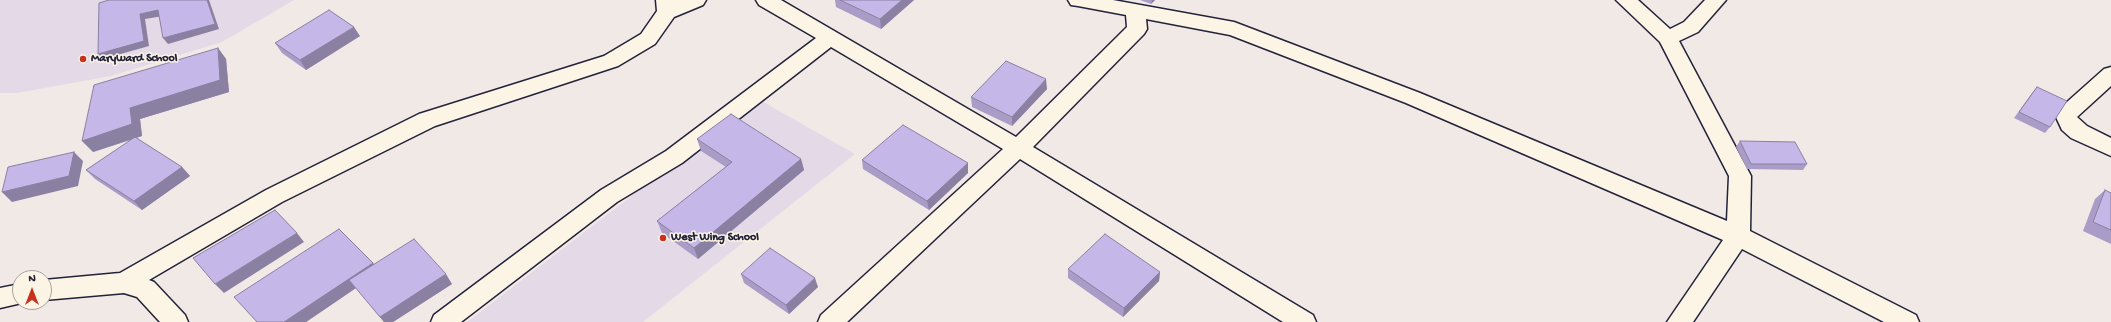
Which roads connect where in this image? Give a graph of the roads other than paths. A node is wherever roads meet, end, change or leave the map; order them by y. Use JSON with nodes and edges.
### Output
{"nodes":[{"id":1,"x":696,"y":0,"type":"edge"},
{"id":2,"x":766,"y":0,"type":"edge"},
{"id":3,"x":1078,"y":0,"type":"edge"},
{"id":4,"x":1626,"y":0,"type":"edge"},
{"id":5,"x":1716,"y":0,"type":"edge"},
{"id":6,"x":666,"y":6,"type":"edge"},
{"id":7,"x":1135,"y":12,"type":"junction"},
{"id":8,"x":830,"y":38,"type":"junction"},
{"id":9,"x":1668,"y":38,"type":"junction"},
{"id":10,"x":2111,"y":74,"type":"edge"},
{"id":11,"x":1018,"y":148,"type":"junction"},
{"id":12,"x":2111,"y":148,"type":"edge"},
{"id":13,"x":1738,"y":236,"type":"junction"},
{"id":14,"x":124,"y":283,"type":"junction"},
{"id":15,"x":52,"y":289,"type":"edge"},
{"id":16,"x":12,"y":296,"type":"edge"},
{"id":17,"x":0,"y":298,"type":"edge"},
{"id":18,"x":176,"y":322,"type":"edge"},
{"id":19,"x":443,"y":322,"type":"edge"},
{"id":20,"x":830,"y":322,"type":"edge"},
{"id":21,"x":1304,"y":322,"type":"edge"},
{"id":22,"x":1679,"y":322,"type":"edge"},
{"id":23,"x":1907,"y":322,"type":"edge"}],
"edges":[{"from":1,"to":6,"type":"street"},
{"from":2,"to":8,"type":"street"},
{"from":3,"to":7,"type":"street"},
{"from":4,"to":9,"type":"street"},
{"from":5,"to":9,"type":"street"},
{"from":6,"to":14,"type":"street"},
{"from":7,"to":11,"type":"street"},
{"from":7,"to":13,"type":"street"},
{"from":8,"to":11,"type":"street"},
{"from":8,"to":19,"type":"street"},
{"from":9,"to":13,"type":"street"},
{"from":10,"to":12,"type":"street"},
{"from":11,"to":20,"type":"street"},
{"from":11,"to":21,"type":"street"},
{"from":13,"to":22,"type":"street"},
{"from":13,"to":23,"type":"street"},
{"from":14,"to":15,"type":"street"},
{"from":14,"to":18,"type":"street"},
{"from":16,"to":17,"type":"street"}]}
